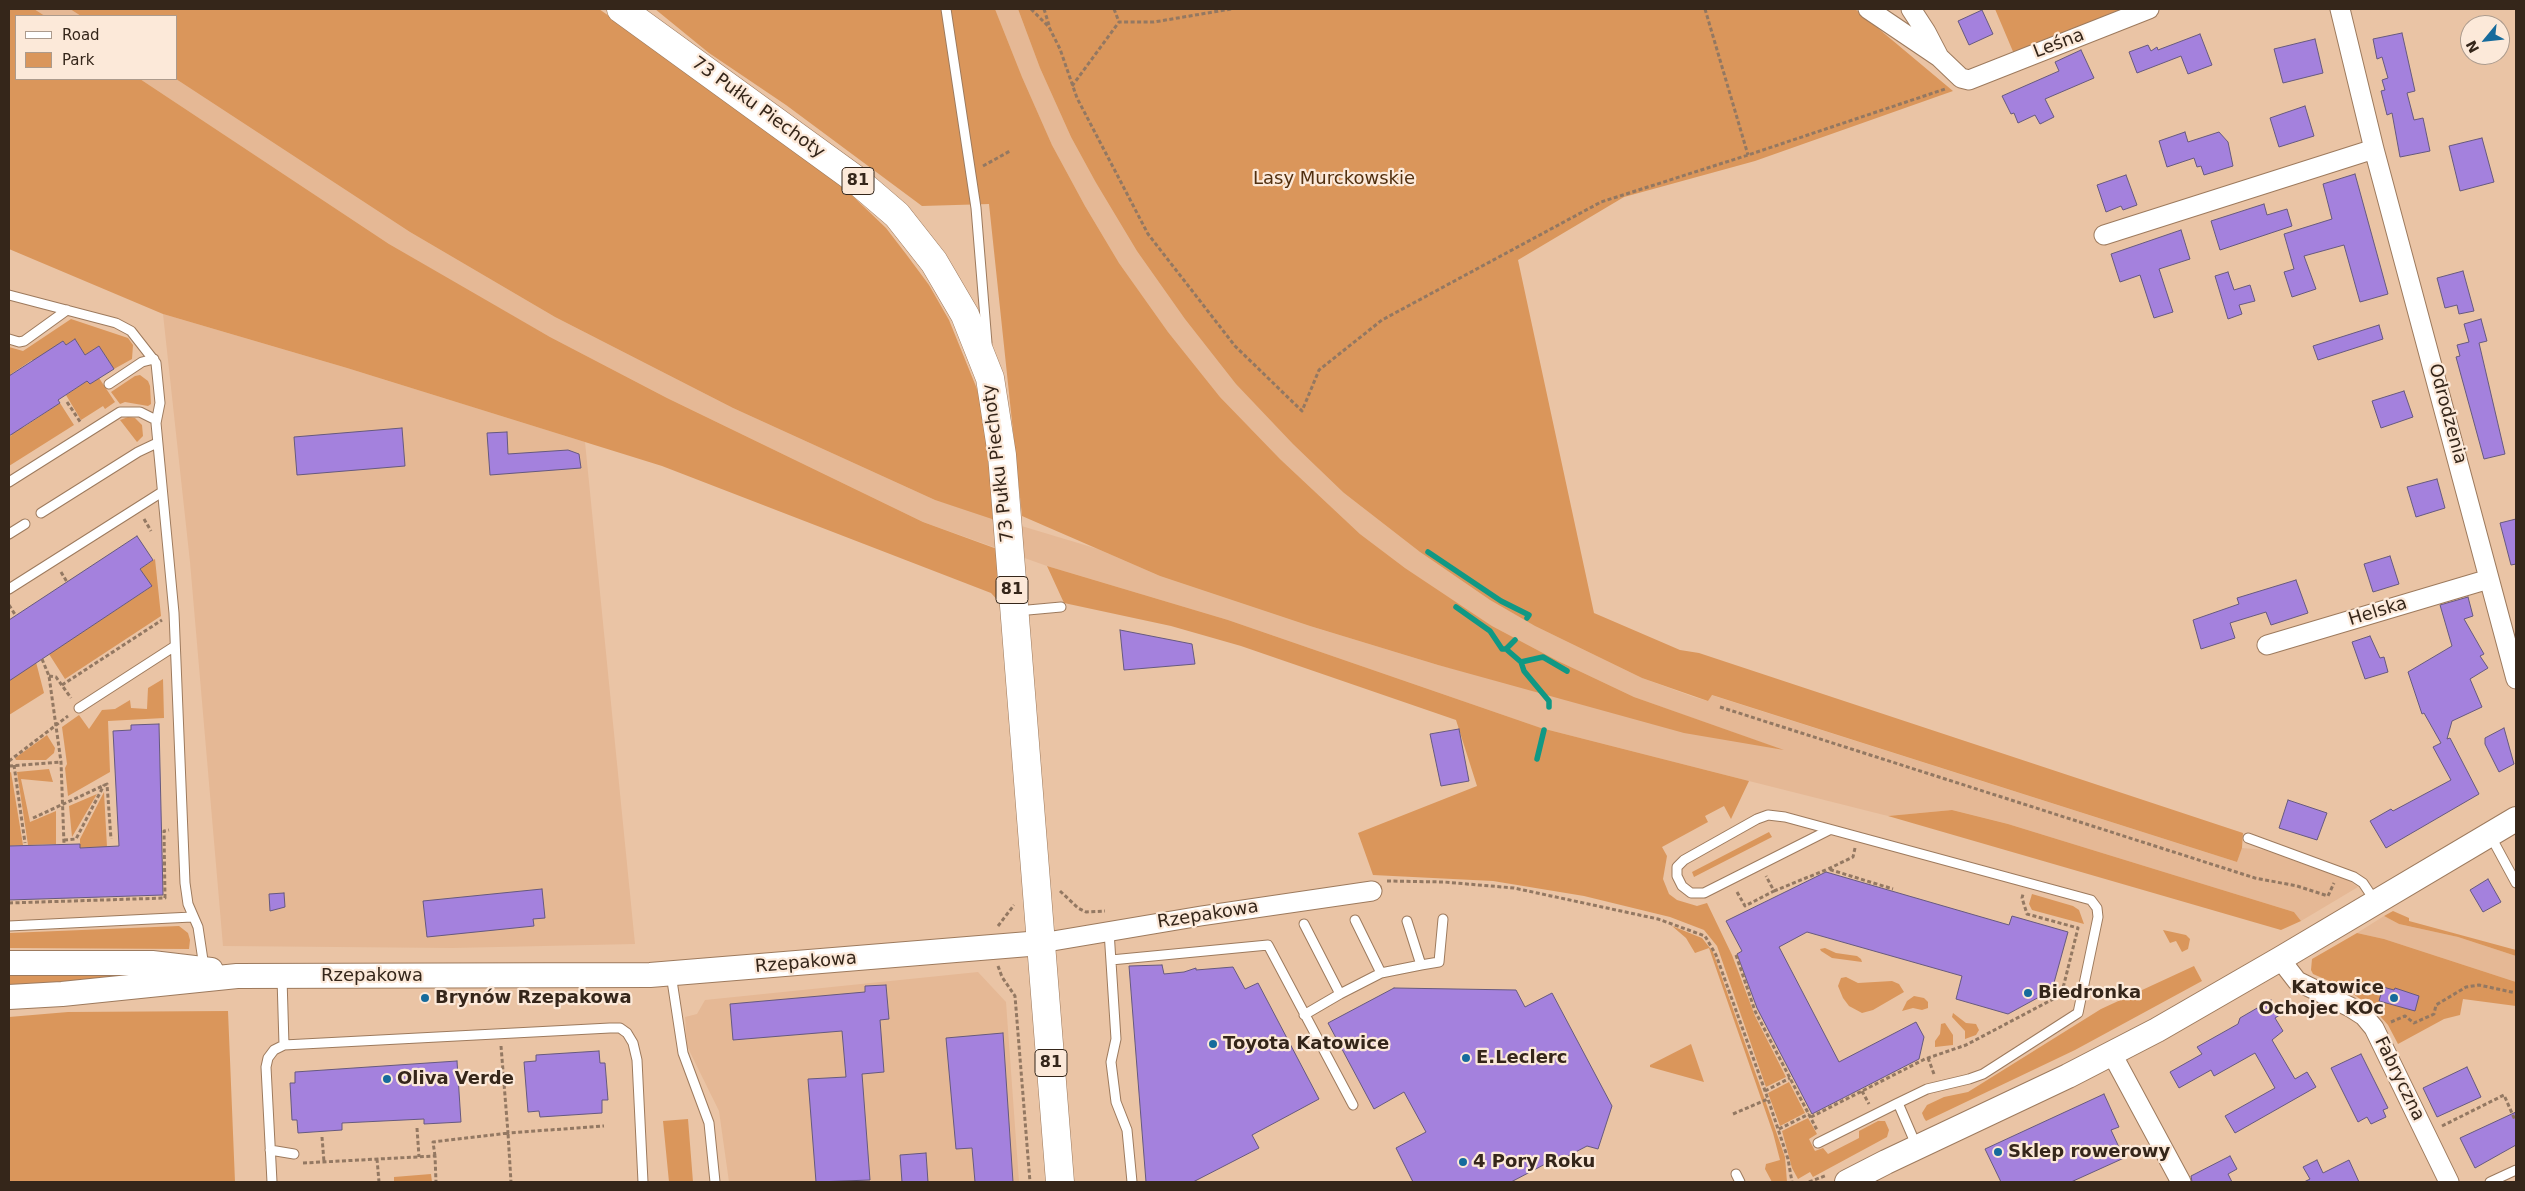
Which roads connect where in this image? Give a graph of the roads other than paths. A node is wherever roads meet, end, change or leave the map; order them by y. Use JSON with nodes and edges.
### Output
{"nodes":[{"id":1,"x":946,"y":9,"type":"edge"},
{"id":2,"x":1868,"y":9,"type":"edge"},
{"id":3,"x":1911,"y":9,"type":"edge"},
{"id":4,"x":2149,"y":9,"type":"edge"},
{"id":5,"x":2340,"y":9,"type":"edge"},
{"id":6,"x":627,"y":12,"type":"edge"},
{"id":7,"x":1938,"y":57,"type":"junction"},
{"id":8,"x":2374,"y":149,"type":"junction"},
{"id":9,"x":2104,"y":235,"type":"dead end"},
{"id":10,"x":9,"y":295,"type":"edge"},
{"id":11,"x":67,"y":310,"type":"junction"},
{"id":12,"x":9,"y":339,"type":"edge"},
{"id":13,"x":154,"y":359,"type":"junction"},
{"id":14,"x":990,"y":378,"type":"junction"},
{"id":15,"x":109,"y":384,"type":"dead end"},
{"id":16,"x":156,"y":420,"type":"junction"},
{"id":17,"x":157,"y":443,"type":"junction"},
{"id":18,"x":9,"y":482,"type":"edge"},
{"id":19,"x":162,"y":492,"type":"junction"},
{"id":20,"x":41,"y":513,"type":"dead end"},
{"id":21,"x":25,"y":524,"type":"dead end"},
{"id":22,"x":9,"y":534,"type":"edge"},
{"id":23,"x":2489,"y":579,"type":"junction"},
{"id":24,"x":9,"y":589,"type":"edge"},
{"id":25,"x":1061,"y":607,"type":"dead end"},
{"id":26,"x":1014,"y":612,"type":"junction"},
{"id":27,"x":175,"y":646,"type":"junction"},
{"id":28,"x":2266,"y":646,"type":"dead end"},
{"id":29,"x":2516,"y":679,"type":"edge"},
{"id":30,"x":79,"y":708,"type":"road end"},
{"id":31,"x":2516,"y":819,"type":"edge"},
{"id":32,"x":1828,"y":830,"type":"junction"},
{"id":33,"x":2490,"y":835,"type":"junction"},
{"id":34,"x":2248,"y":838,"type":"dead end"},
{"id":35,"x":2516,"y":883,"type":"edge"},
{"id":36,"x":1377,"y":886,"type":"road end"},
{"id":37,"x":2376,"y":902,"type":"junction"},
{"id":38,"x":192,"y":917,"type":"junction"},
{"id":39,"x":1443,"y":919,"type":"dead end"},
{"id":40,"x":1355,"y":920,"type":"dead end"},
{"id":41,"x":1407,"y":921,"type":"dead end"},
{"id":42,"x":1304,"y":924,"type":"dead end"},
{"id":43,"x":9,"y":926,"type":"edge"},
{"id":44,"x":1109,"y":931,"type":"junction"},
{"id":45,"x":1040,"y":944,"type":"junction"},
{"id":46,"x":2280,"y":959,"type":"junction"},
{"id":47,"x":1110,"y":960,"type":"junction"},
{"id":48,"x":9,"y":963,"type":"edge"},
{"id":49,"x":1421,"y":965,"type":"junction"},
{"id":50,"x":204,"y":968,"type":"junction"},
{"id":51,"x":671,"y":974,"type":"junction"},
{"id":52,"x":1381,"y":974,"type":"junction"},
{"id":53,"x":236,"y":976,"type":"junction"},
{"id":54,"x":282,"y":976,"type":"junction"},
{"id":55,"x":1340,"y":994,"type":"junction"},
{"id":56,"x":9,"y":997,"type":"edge"},
{"id":57,"x":1304,"y":1015,"type":"junction"},
{"id":58,"x":284,"y":1045,"type":"junction"},
{"id":59,"x":2112,"y":1054,"type":"junction"},
{"id":60,"x":1898,"y":1103,"type":"junction"},
{"id":61,"x":1352,"y":1105,"type":"dead end"},
{"id":62,"x":1821,"y":1142,"type":"road end"},
{"id":63,"x":1917,"y":1147,"type":"junction"},
{"id":64,"x":270,"y":1150,"type":"junction"},
{"id":65,"x":295,"y":1158,"type":"road end"},
{"id":66,"x":2516,"y":1170,"type":"edge"},
{"id":67,"x":272,"y":1182,"type":"edge"},
{"id":68,"x":643,"y":1182,"type":"edge"},
{"id":69,"x":715,"y":1182,"type":"edge"},
{"id":70,"x":1060,"y":1182,"type":"edge"},
{"id":71,"x":1132,"y":1182,"type":"edge"},
{"id":72,"x":1847,"y":1182,"type":"edge"},
{"id":73,"x":2181,"y":1182,"type":"edge"},
{"id":74,"x":2449,"y":1182,"type":"edge"},
{"id":75,"x":2490,"y":1182,"type":"edge"}],
"edges":[{"from":1,"to":14,"type":"lane"},
{"from":2,"to":7,"type":"street"},
{"from":3,"to":7,"type":"street"},
{"from":4,"to":7,"type":"street","name":"Leśna"},
{"from":5,"to":8,"type":"street","name":"Odrodzenia"},
{"from":6,"to":14,"type":"main road","name":"73 Pułku Piechoty","number":"81"},
{"from":8,"to":9,"type":"street"},
{"from":8,"to":23,"type":"street","name":"Odrodzenia"},
{"from":10,"to":11,"type":"lane"},
{"from":11,"to":12,"type":"lane"},
{"from":11,"to":13,"type":"lane"},
{"from":13,"to":15,"type":"lane"},
{"from":13,"to":16,"type":"lane"},
{"from":14,"to":26,"type":"main road","name":"73 Pułku Piechoty","number":"81"},
{"from":16,"to":17,"type":"lane"},
{"from":16,"to":18,"type":"lane"},
{"from":17,"to":19,"type":"lane"},
{"from":17,"to":20,"type":"lane"},
{"from":19,"to":24,"type":"lane"},
{"from":19,"to":27,"type":"lane"},
{"from":21,"to":22,"type":"lane"},
{"from":23,"to":28,"type":"street","name":"Helska"},
{"from":23,"to":29,"type":"street","name":"Odrodzenia"},
{"from":25,"to":26,"type":"lane"},
{"from":26,"to":45,"type":"main road","name":"73 Pułku Piechoty","number":"81"},
{"from":27,"to":30,"type":"lane"},
{"from":27,"to":38,"type":"lane"},
{"from":31,"to":33,"type":"street"},
{"from":32,"to":32,"type":"lane"},
{"from":32,"to":60,"type":"lane"},
{"from":33,"to":35,"type":"lane"},
{"from":33,"to":37,"type":"street"},
{"from":34,"to":37,"type":"lane"},
{"from":36,"to":44,"type":"street","name":"Rzepakowa"},
{"from":37,"to":46,"type":"street"},
{"from":38,"to":43,"type":"lane"},
{"from":38,"to":50,"type":"lane"},
{"from":39,"to":49,"type":"lane"},
{"from":40,"to":52,"type":"lane"},
{"from":41,"to":49,"type":"lane"},
{"from":42,"to":55,"type":"lane"},
{"from":44,"to":45,"type":"street","name":"Rzepakowa"},
{"from":44,"to":47,"type":"lane"},
{"from":45,"to":51,"type":"street","name":"Rzepakowa"},
{"from":45,"to":70,"type":"main road","number":"81"},
{"from":46,"to":59,"type":"street"},
{"from":46,"to":74,"type":"street","name":"Fabryczna"},
{"from":47,"to":57,"type":"lane"},
{"from":47,"to":71,"type":"lane"},
{"from":48,"to":50,"type":"street","name":"Rzepakowa"},
{"from":49,"to":52,"type":"lane"},
{"from":50,"to":53,"type":"street","name":"Rzepakowa"},
{"from":51,"to":54,"type":"street","name":"Rzepakowa"},
{"from":51,"to":69,"type":"lane"},
{"from":52,"to":55,"type":"lane"},
{"from":53,"to":54,"type":"street","name":"Rzepakowa"},
{"from":53,"to":56,"type":"street","name":"Rzepakowa"},
{"from":54,"to":58,"type":"lane"},
{"from":55,"to":57,"type":"lane"},
{"from":57,"to":61,"type":"lane"},
{"from":58,"to":64,"type":"lane"},
{"from":58,"to":68,"type":"lane"},
{"from":59,"to":63,"type":"street"},
{"from":59,"to":73,"type":"street"},
{"from":60,"to":62,"type":"lane"},
{"from":60,"to":63,"type":"lane"},
{"from":63,"to":72,"type":"street"},
{"from":64,"to":65,"type":"lane"},
{"from":64,"to":67,"type":"lane"},
{"from":66,"to":75,"type":"lane"}]}
